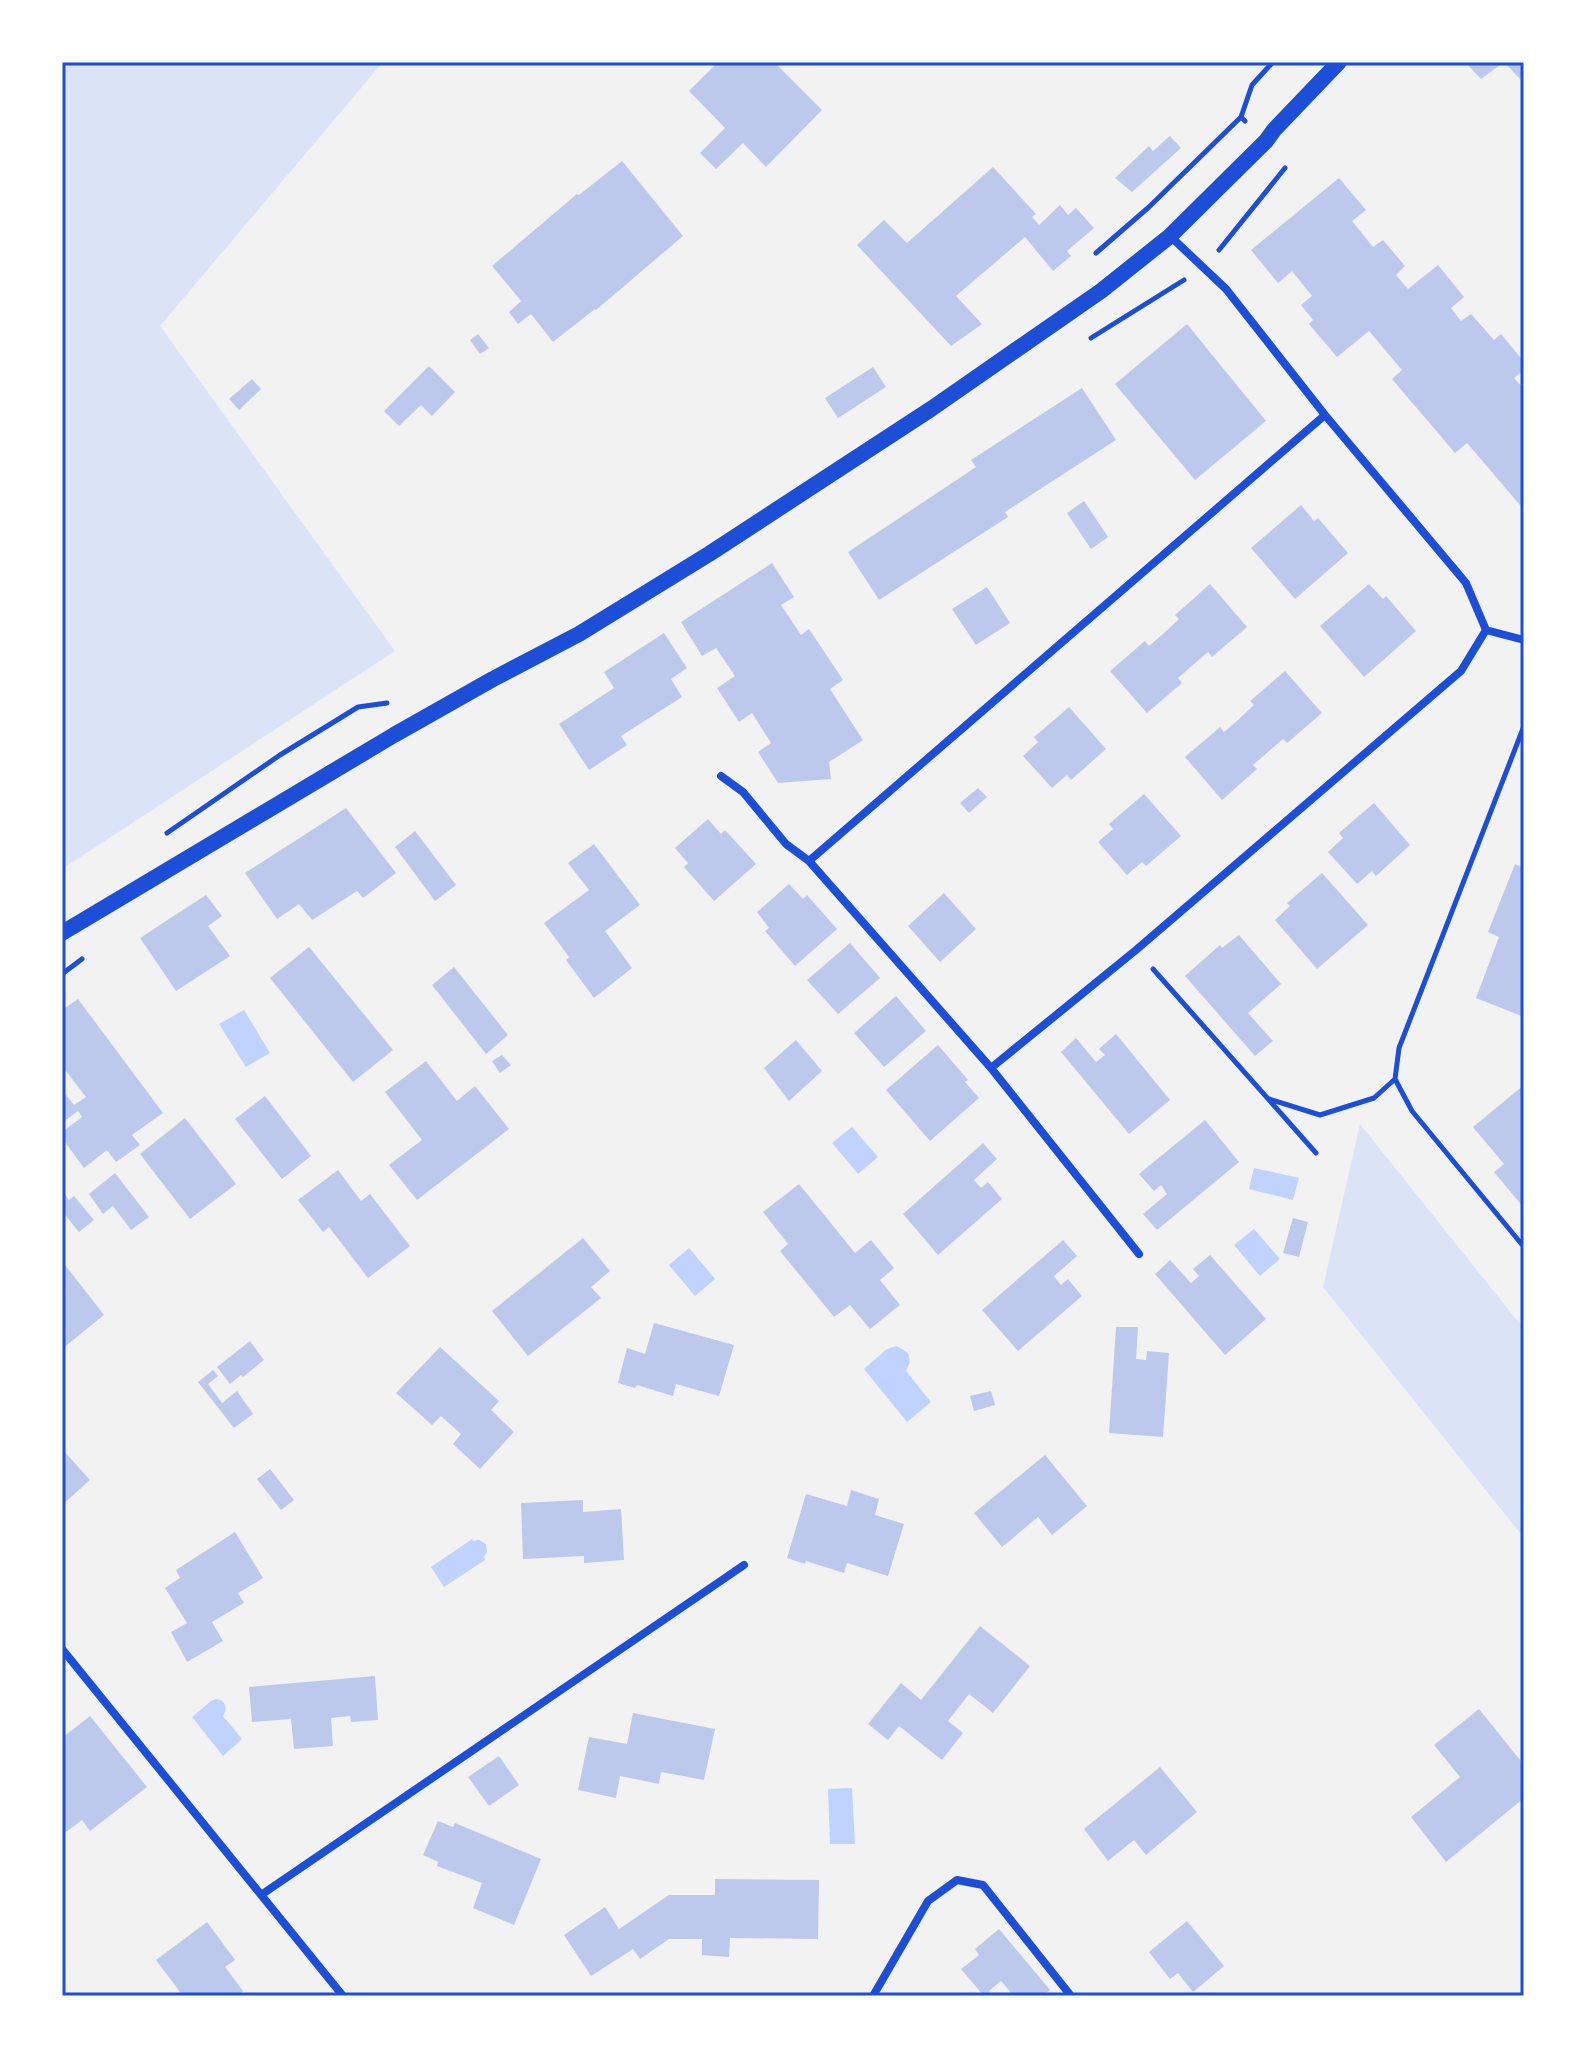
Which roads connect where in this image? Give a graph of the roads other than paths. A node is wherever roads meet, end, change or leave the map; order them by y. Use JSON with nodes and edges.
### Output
{"nodes":[{"id":1,"x":1339,"y":62,"type":"edge"},
{"id":2,"x":1170,"y":236,"type":"junction"},
{"id":3,"x":1325,"y":415,"type":"junction"},
{"id":4,"x":1486,"y":630,"type":"junction"},
{"id":5,"x":1524,"y":640,"type":"edge"},
{"id":6,"x":721,"y":776,"type":"dead end"},
{"id":7,"x":809,"y":861,"type":"junction"},
{"id":8,"x":62,"y":933,"type":"edge"},
{"id":9,"x":991,"y":1068,"type":"junction"},
{"id":10,"x":1139,"y":1254,"type":"dead end"},
{"id":11,"x":744,"y":1565,"type":"dead end"},
{"id":12,"x":62,"y":1649,"type":"edge"},
{"id":13,"x":261,"y":1895,"type":"junction"},
{"id":14,"x":343,"y":1996,"type":"edge"},
{"id":15,"x":873,"y":1996,"type":"edge"},
{"id":16,"x":1071,"y":1996,"type":"edge"}],
"edges":[{"from":1,"to":2,"type":"main road"},
{"from":2,"to":3,"type":"street"},
{"from":2,"to":8,"type":"main road"},
{"from":3,"to":4,"type":"street"},
{"from":3,"to":7,"type":"street"},
{"from":4,"to":5,"type":"street"},
{"from":4,"to":9,"type":"street"},
{"from":6,"to":7,"type":"street"},
{"from":7,"to":9,"type":"street"},
{"from":9,"to":10,"type":"street"},
{"from":11,"to":13,"type":"street"},
{"from":12,"to":13,"type":"street"},
{"from":13,"to":14,"type":"street"},
{"from":15,"to":16,"type":"street"}]}
